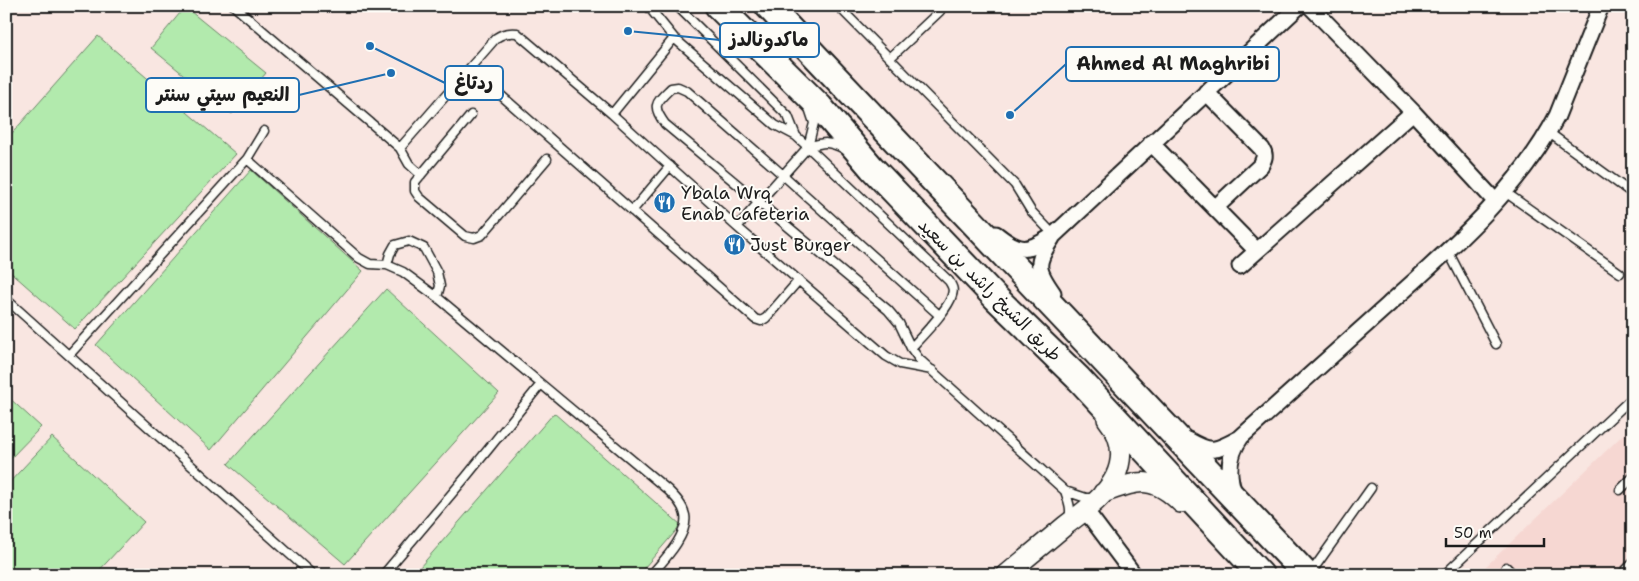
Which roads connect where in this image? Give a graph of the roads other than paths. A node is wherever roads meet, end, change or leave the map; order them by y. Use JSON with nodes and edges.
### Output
{"nodes":[{"id":1,"x":234,"y":6,"type":"edge"},
{"id":2,"x":648,"y":6,"type":"edge"},
{"id":3,"x":677,"y":6,"type":"edge"},
{"id":4,"x":718,"y":6,"type":"edge"},
{"id":5,"x":747,"y":6,"type":"edge"},
{"id":6,"x":753,"y":6,"type":"edge"},
{"id":7,"x":768,"y":6,"type":"edge"},
{"id":8,"x":838,"y":6,"type":"edge"},
{"id":9,"x":942,"y":6,"type":"edge"},
{"id":10,"x":1299,"y":6,"type":"edge"},
{"id":11,"x":1310,"y":6,"type":"edge"},
{"id":12,"x":1601,"y":6,"type":"edge"},
{"id":13,"x":674,"y":38,"type":"junction"},
{"id":14,"x":755,"y":43,"type":"junction"},
{"id":15,"x":890,"y":58,"type":"junction"},
{"id":16,"x":470,"y":68,"type":"junction"},
{"id":17,"x":1206,"y":92,"type":"junction"},
{"id":18,"x":1413,"y":112,"type":"junction"},
{"id":19,"x":612,"y":114,"type":"junction"},
{"id":20,"x":471,"y":115,"type":"dead end"},
{"id":21,"x":264,"y":131,"type":"dead end"},
{"id":22,"x":1548,"y":132,"type":"junction"},
{"id":23,"x":796,"y":136,"type":"junction"},
{"id":24,"x":1151,"y":143,"type":"junction"},
{"id":25,"x":808,"y":147,"type":"junction"},
{"id":26,"x":400,"y":148,"type":"junction"},
{"id":27,"x":547,"y":158,"type":"dead end"},
{"id":28,"x":247,"y":159,"type":"junction"},
{"id":29,"x":670,"y":166,"type":"junction"},
{"id":30,"x":872,"y":168,"type":"junction"},
{"id":31,"x":421,"y":175,"type":"junction"},
{"id":32,"x":783,"y":175,"type":"junction"},
{"id":33,"x":1633,"y":194,"type":"edge"},
{"id":34,"x":1500,"y":196,"type":"junction"},
{"id":35,"x":759,"y":202,"type":"junction"},
{"id":36,"x":957,"y":208,"type":"junction"},
{"id":37,"x":1215,"y":208,"type":"junction"},
{"id":38,"x":632,"y":211,"type":"junction"},
{"id":39,"x":737,"y":227,"type":"junction"},
{"id":40,"x":1054,"y":235,"type":"junction"},
{"id":41,"x":1257,"y":251,"type":"junction"},
{"id":42,"x":1448,"y":251,"type":"junction"},
{"id":43,"x":387,"y":265,"type":"junction"},
{"id":44,"x":1240,"y":266,"type":"dead end"},
{"id":45,"x":1620,"y":273,"type":"dead end"},
{"id":46,"x":799,"y":280,"type":"junction"},
{"id":47,"x":436,"y":297,"type":"junction"},
{"id":48,"x":996,"y":298,"type":"junction"},
{"id":49,"x":6,"y":299,"type":"edge"},
{"id":50,"x":939,"y":315,"type":"junction"},
{"id":51,"x":1076,"y":332,"type":"junction"},
{"id":52,"x":1496,"y":344,"type":"dead end"},
{"id":53,"x":911,"y":348,"type":"junction"},
{"id":54,"x":69,"y":354,"type":"junction"},
{"id":55,"x":932,"y":370,"type":"junction"},
{"id":56,"x":1079,"y":379,"type":"junction"},
{"id":57,"x":541,"y":384,"type":"junction"},
{"id":58,"x":1633,"y":397,"type":"edge"},
{"id":59,"x":1169,"y":428,"type":"junction"},
{"id":60,"x":1241,"y":437,"type":"junction"},
{"id":61,"x":1633,"y":477,"type":"edge"},
{"id":62,"x":1372,"y":488,"type":"dead end"},
{"id":63,"x":1620,"y":490,"type":"dead end"},
{"id":64,"x":1065,"y":491,"type":"junction"},
{"id":65,"x":1236,"y":500,"type":"junction"},
{"id":66,"x":1095,"y":501,"type":"junction"},
{"id":67,"x":1066,"y":525,"type":"junction"},
{"id":68,"x":1236,"y":548,"type":"junction"},
{"id":69,"x":1633,"y":563,"type":"edge"},
{"id":70,"x":1506,"y":567,"type":"dead end"},
{"id":71,"x":313,"y":575,"type":"edge"},
{"id":72,"x":382,"y":575,"type":"edge"},
{"id":73,"x":651,"y":575,"type":"edge"},
{"id":74,"x":1006,"y":575,"type":"edge"},
{"id":75,"x":1134,"y":575,"type":"edge"},
{"id":76,"x":1261,"y":575,"type":"edge"},
{"id":77,"x":1308,"y":575,"type":"edge"},
{"id":78,"x":1444,"y":575,"type":"edge"},
{"id":79,"x":1514,"y":575,"type":"edge"},
{"id":80,"x":1620,"y":575,"type":"edge"}],
"edges":[{"from":1,"to":26,"type":"lane"},
{"from":2,"to":13,"type":"lane"},
{"from":3,"to":23,"type":"lane"},
{"from":4,"to":14,"type":"main road","name":"طريق الشيخ راشد بن سعيد"},
{"from":5,"to":6,"type":"main road"},
{"from":7,"to":36,"type":"main road","name":"طريق الشيخ راشد بن سعيد"},
{"from":8,"to":15,"type":"lane"},
{"from":9,"to":15,"type":"lane"},
{"from":10,"to":17,"type":"street"},
{"from":11,"to":18,"type":"street"},
{"from":12,"to":22,"type":"street"},
{"from":13,"to":19,"type":"lane"},
{"from":13,"to":23,"type":"lane"},
{"from":14,"to":25,"type":"lane"},
{"from":14,"to":30,"type":"main road","name":"طريق الشيخ راشد بن سعيد"},
{"from":15,"to":40,"type":"lane"},
{"from":16,"to":19,"type":"lane"},
{"from":16,"to":26,"type":"lane"},
{"from":16,"to":38,"type":"lane"},
{"from":17,"to":24,"type":"street"},
{"from":17,"to":37,"type":"street"},
{"from":18,"to":34,"type":"street"},
{"from":18,"to":41,"type":"street"},
{"from":19,"to":29,"type":"lane"},
{"from":20,"to":31,"type":"lane"},
{"from":21,"to":28,"type":"lane"},
{"from":22,"to":33,"type":"lane"},
{"from":22,"to":34,"type":"street"},
{"from":23,"to":25,"type":"lane"},
{"from":24,"to":37,"type":"street"},
{"from":24,"to":40,"type":"street"},
{"from":25,"to":30,"type":"lane"},
{"from":25,"to":32,"type":"lane"},
{"from":25,"to":50,"type":"lane"},
{"from":26,"to":31,"type":"lane"},
{"from":27,"to":31,"type":"lane"},
{"from":28,"to":43,"type":"lane"},
{"from":28,"to":54,"type":"lane"},
{"from":29,"to":38,"type":"lane"},
{"from":29,"to":39,"type":"lane"},
{"from":30,"to":48,"type":"main road","name":"طريق الشيخ راشد بن سعيد"},
{"from":32,"to":35,"type":"lane"},
{"from":32,"to":35,"type":"lane"},
{"from":32,"to":50,"type":"lane"},
{"from":34,"to":42,"type":"street"},
{"from":34,"to":45,"type":"lane"},
{"from":35,"to":39,"type":"lane"},
{"from":35,"to":53,"type":"lane"},
{"from":36,"to":40,"type":"street"},
{"from":36,"to":51,"type":"main road","name":"طريق الشيخ راشد بن سعيد"},
{"from":37,"to":41,"type":"street"},
{"from":38,"to":46,"type":"lane"},
{"from":39,"to":46,"type":"lane"},
{"from":40,"to":51,"type":"street"},
{"from":41,"to":44,"type":"street"},
{"from":42,"to":52,"type":"lane"},
{"from":42,"to":60,"type":"street"},
{"from":43,"to":47,"type":"lane"},
{"from":43,"to":47,"type":"lane"},
{"from":46,"to":55,"type":"lane"},
{"from":47,"to":57,"type":"lane"},
{"from":48,"to":51,"type":"main road"},
{"from":48,"to":56,"type":"main road","name":"طريق الشيخ راشد بن سعيد"},
{"from":49,"to":54,"type":"lane"},
{"from":50,"to":53,"type":"lane"},
{"from":51,"to":59,"type":"main road","name":"طريق الشيخ راشد بن سعيد"},
{"from":53,"to":55,"type":"lane"},
{"from":54,"to":71,"type":"lane"},
{"from":55,"to":64,"type":"lane"},
{"from":56,"to":66,"type":"street"},
{"from":56,"to":68,"type":"main road","name":"طريق الشيخ راشد بن سعيد"},
{"from":57,"to":72,"type":"lane"},
{"from":57,"to":73,"type":"lane"},
{"from":58,"to":78,"type":"lane"},
{"from":59,"to":60,"type":"street"},
{"from":59,"to":65,"type":"main road","name":"طريق الشيخ راشد بن سعيد"},
{"from":60,"to":65,"type":"street"},
{"from":61,"to":63,"type":"lane"},
{"from":62,"to":77,"type":"lane"},
{"from":64,"to":66,"type":"lane"},
{"from":64,"to":67,"type":"lane"},
{"from":65,"to":77,"type":"main road","name":"طريق الشيخ راشد بن سعيد"},
{"from":66,"to":67,"type":"street"},
{"from":66,"to":68,"type":"street"},
{"from":66,"to":75,"type":"street"},
{"from":67,"to":74,"type":"street"},
{"from":68,"to":76,"type":"main road","name":"طريق الشيخ راشد بن سعيد"},
{"from":69,"to":80,"type":"lane"},
{"from":70,"to":79,"type":"lane"}]}
